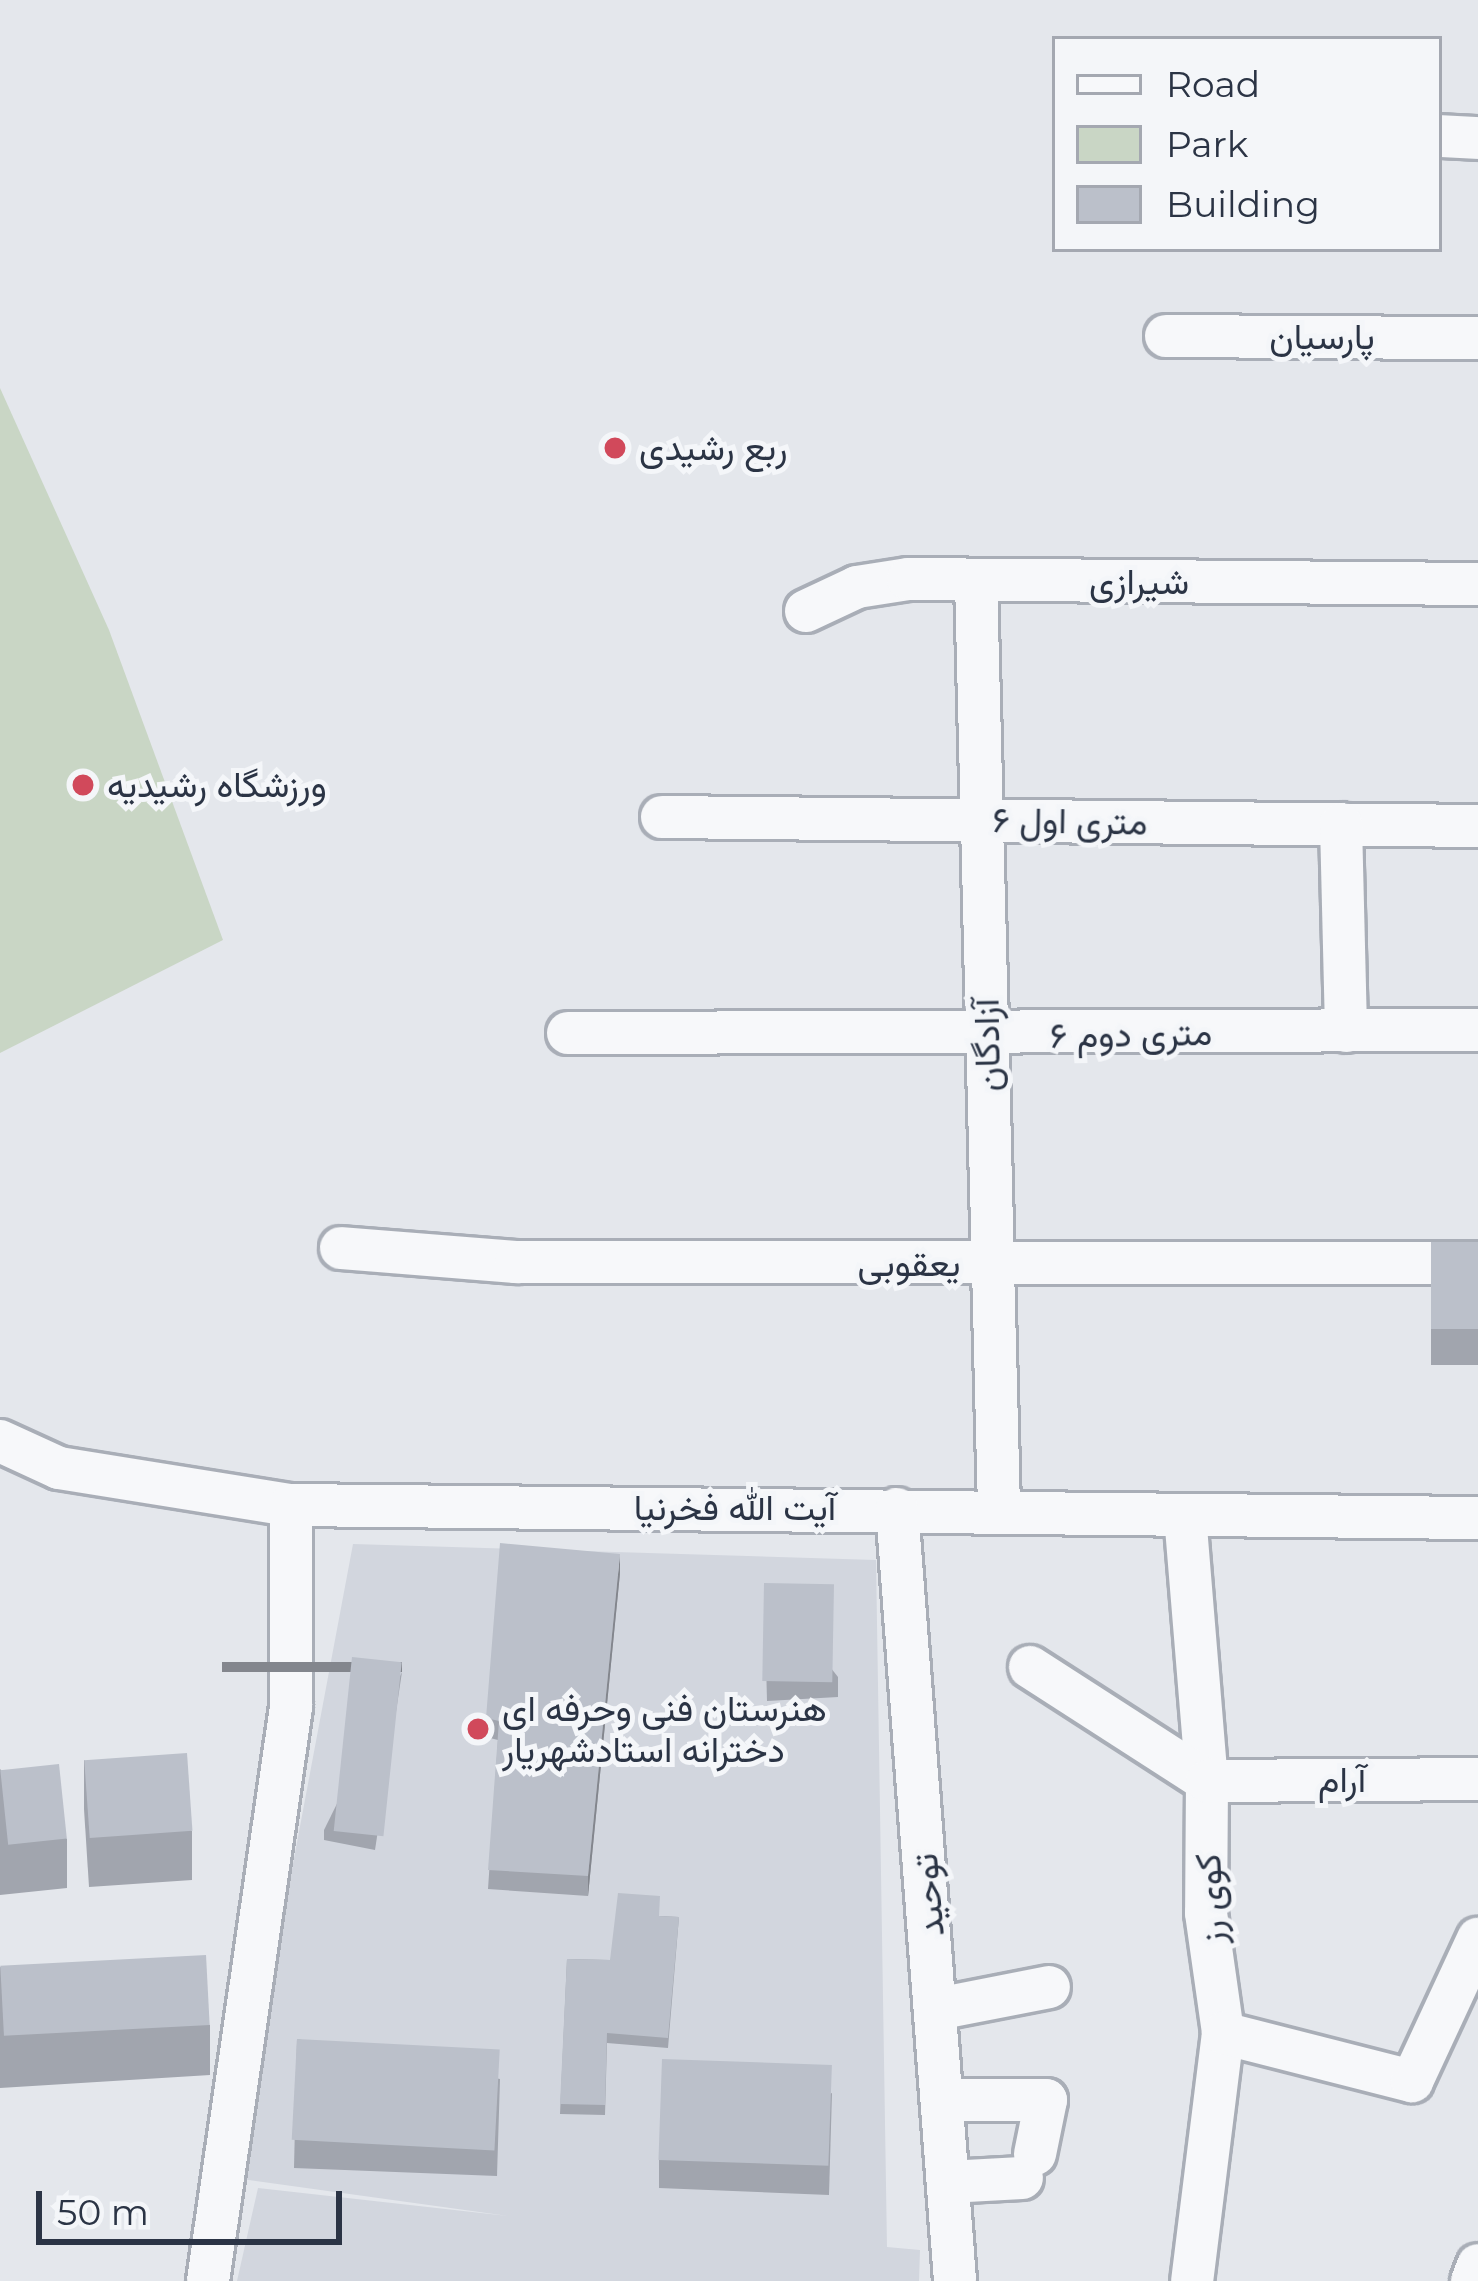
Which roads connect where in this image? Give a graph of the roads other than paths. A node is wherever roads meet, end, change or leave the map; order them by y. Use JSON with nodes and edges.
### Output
{"nodes":[{"id":1,"x":1442,"y":136,"type":"edge"},
{"id":2,"x":1478,"y":138,"type":"edge"},
{"id":3,"x":1166,"y":336,"type":"dead end"},
{"id":4,"x":1478,"y":338,"type":"edge"},
{"id":5,"x":976,"y":580,"type":"junction"},
{"id":6,"x":1478,"y":584,"type":"edge"},
{"id":7,"x":806,"y":611,"type":"dead end"},
{"id":8,"x":662,"y":817,"type":"dead end"},
{"id":9,"x":982,"y":820,"type":"junction"},
{"id":10,"x":1341,"y":824,"type":"junction"},
{"id":11,"x":1478,"y":826,"type":"edge"},
{"id":12,"x":1478,"y":1030,"type":"edge"},
{"id":13,"x":1346,"y":1031,"type":"junction"},
{"id":14,"x":568,"y":1033,"type":"dead end"},
{"id":15,"x":987,"y":1035,"type":"junction"},
{"id":16,"x":341,"y":1248,"type":"dead end"},
{"id":17,"x":1478,"y":1263,"type":"edge"},
{"id":18,"x":993,"y":1265,"type":"junction"},
{"id":19,"x":0,"y":1442,"type":"edge"},
{"id":20,"x":291,"y":1505,"type":"junction"},
{"id":21,"x":897,"y":1509,"type":"junction"},
{"id":22,"x":999,"y":1510,"type":"junction"},
{"id":23,"x":1185,"y":1515,"type":"junction"},
{"id":24,"x":1478,"y":1518,"type":"edge"},
{"id":25,"x":1030,"y":1667,"type":"dead end"},
{"id":26,"x":1478,"y":1779,"type":"edge"},
{"id":27,"x":1207,"y":1781,"type":"junction"},
{"id":28,"x":1478,"y":1939,"type":"edge"},
{"id":29,"x":1049,"y":1987,"type":"dead end"},
{"id":30,"x":937,"y":2009,"type":"junction"},
{"id":31,"x":1223,"y":2033,"type":"junction"},
{"id":32,"x":943,"y":2101,"type":"junction"},
{"id":33,"x":948,"y":2182,"type":"junction"},
{"id":34,"x":1478,"y":2265,"type":"edge"},
{"id":35,"x":208,"y":2281,"type":"edge"},
{"id":36,"x":955,"y":2281,"type":"edge"},
{"id":37,"x":1192,"y":2281,"type":"edge"},
{"id":38,"x":1472,"y":2281,"type":"edge"}],
"edges":[{"from":1,"to":2,"type":"street"},
{"from":3,"to":4,"type":"street","name":"پارسیان"},
{"from":5,"to":6,"type":"street","name":"شیرازی"},
{"from":5,"to":7,"type":"street","name":"شیرازی"},
{"from":5,"to":9,"type":"street","name":"آزادگان"},
{"from":8,"to":9,"type":"street","name":"۶ متری اول"},
{"from":9,"to":10,"type":"street","name":"۶ متری اول"},
{"from":9,"to":15,"type":"street","name":"آزادگان"},
{"from":10,"to":11,"type":"street","name":"۶ متری اول"},
{"from":10,"to":13,"type":"street"},
{"from":12,"to":13,"type":"street","name":"۶ متری دوم"},
{"from":13,"to":15,"type":"street","name":"۶ متری دوم"},
{"from":14,"to":15,"type":"street","name":"۶ متری دوم"},
{"from":15,"to":18,"type":"street","name":"آزادگان"},
{"from":16,"to":18,"type":"street","name":"یعقوبی"},
{"from":17,"to":18,"type":"street","name":"یعقوبی"},
{"from":18,"to":22,"type":"street","name":"آزادگان"},
{"from":19,"to":20,"type":"street","name":"آیت الله فخرنیا"},
{"from":20,"to":21,"type":"street","name":"آیت الله فخرنیا"},
{"from":20,"to":35,"type":"street"},
{"from":21,"to":22,"type":"street","name":"آیت الله فخرنیا"},
{"from":21,"to":30,"type":"street","name":"توحید"},
{"from":22,"to":23,"type":"street","name":"آیت الله فخرنیا"},
{"from":23,"to":24,"type":"street","name":"آیت الله فخرنیا"},
{"from":23,"to":27,"type":"street","name":"کوی رز"},
{"from":25,"to":27,"type":"street"},
{"from":26,"to":27,"type":"street","name":"آرام"},
{"from":27,"to":31,"type":"street","name":"کوی رز"},
{"from":28,"to":31,"type":"street"},
{"from":29,"to":30,"type":"street"},
{"from":30,"to":32,"type":"street","name":"توحید"},
{"from":31,"to":37,"type":"street","name":"کوی رز"},
{"from":32,"to":33,"type":"street","name":"توحید"},
{"from":32,"to":33,"type":"street"},
{"from":33,"to":36,"type":"street","name":"توحید"},
{"from":34,"to":38,"type":"street"}]}
